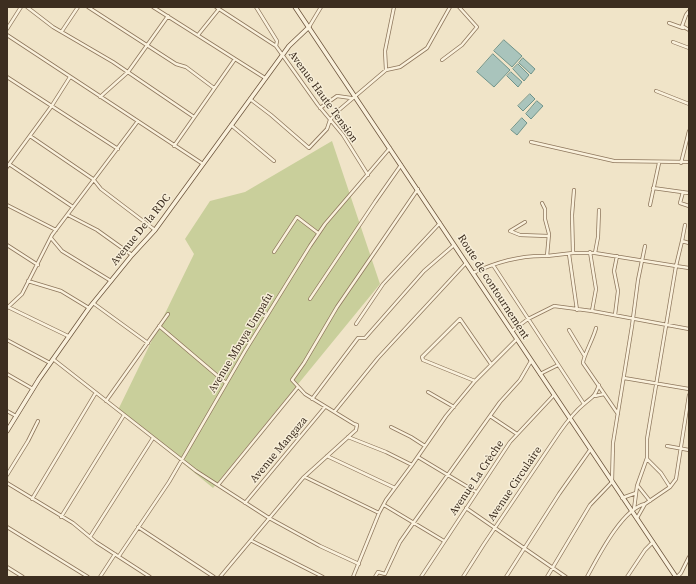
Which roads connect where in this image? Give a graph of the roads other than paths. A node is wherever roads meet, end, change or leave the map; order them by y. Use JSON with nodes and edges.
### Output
{"nodes":[{"id":1,"x":20,"y":7,"type":"edge"},
{"id":2,"x":26,"y":7,"type":"edge"},
{"id":3,"x":78,"y":7,"type":"edge"},
{"id":4,"x":88,"y":7,"type":"edge"},
{"id":5,"x":153,"y":7,"type":"edge"},
{"id":6,"x":256,"y":7,"type":"edge"},
{"id":7,"x":295,"y":7,"type":"edge"},
{"id":8,"x":317,"y":7,"type":"edge"},
{"id":9,"x":321,"y":7,"type":"edge"},
{"id":10,"x":394,"y":7,"type":"edge"},
{"id":11,"x":450,"y":7,"type":"edge"},
{"id":12,"x":459,"y":7,"type":"edge"},
{"id":13,"x":217,"y":8,"type":"edge"},
{"id":14,"x":689,"y":10,"type":"edge"},
{"id":15,"x":319,"y":11,"type":"junction"},
{"id":16,"x":168,"y":16,"type":"junction"},
{"id":17,"x":669,"y":23,"type":"dead end"},
{"id":18,"x":309,"y":27,"type":"junction"},
{"id":19,"x":683,"y":28,"type":"junction"},
{"id":20,"x":7,"y":29,"type":"edge"},
{"id":21,"x":689,"y":30,"type":"edge"},
{"id":22,"x":62,"y":31,"type":"junction"},
{"id":23,"x":7,"y":35,"type":"edge"},
{"id":24,"x":198,"y":35,"type":"junction"},
{"id":25,"x":673,"y":42,"type":"dead end"},
{"id":26,"x":147,"y":45,"type":"junction"},
{"id":27,"x":276,"y":46,"type":"junction"},
{"id":28,"x":689,"y":48,"type":"edge"},
{"id":29,"x":283,"y":55,"type":"junction"},
{"id":30,"x":235,"y":59,"type":"junction"},
{"id":31,"x":442,"y":60,"type":"dead end"},
{"id":32,"x":386,"y":70,"type":"junction"},
{"id":33,"x":128,"y":72,"type":"junction"},
{"id":34,"x":7,"y":77,"type":"edge"},
{"id":35,"x":70,"y":77,"type":"junction"},
{"id":36,"x":265,"y":78,"type":"junction"},
{"id":37,"x":214,"y":88,"type":"junction"},
{"id":38,"x":350,"y":89,"type":"junction"},
{"id":39,"x":656,"y":91,"type":"dead end"},
{"id":40,"x":343,"y":96,"type":"junction"},
{"id":41,"x":353,"y":96,"type":"junction"},
{"id":42,"x":100,"y":97,"type":"junction"},
{"id":43,"x":249,"y":99,"type":"junction"},
{"id":44,"x":689,"y":104,"type":"edge"},
{"id":45,"x":51,"y":107,"type":"junction"},
{"id":46,"x":320,"y":108,"type":"junction"},
{"id":47,"x":194,"y":117,"type":"junction"},
{"id":48,"x":330,"y":120,"type":"junction"},
{"id":49,"x":138,"y":121,"type":"junction"},
{"id":50,"x":230,"y":125,"type":"junction"},
{"id":51,"x":689,"y":131,"type":"edge"},
{"id":52,"x":30,"y":136,"type":"junction"},
{"id":53,"x":531,"y":142,"type":"dead end"},
{"id":54,"x":174,"y":146,"type":"junction"},
{"id":55,"x":391,"y":148,"type":"junction"},
{"id":56,"x":118,"y":149,"type":"junction"},
{"id":57,"x":274,"y":161,"type":"dead end"},
{"id":58,"x":689,"y":162,"type":"edge"},
{"id":59,"x":659,"y":163,"type":"junction"},
{"id":60,"x":681,"y":163,"type":"junction"},
{"id":61,"x":8,"y":165,"type":"edge"},
{"id":62,"x":203,"y":165,"type":"junction"},
{"id":63,"x":402,"y":165,"type":"junction"},
{"id":64,"x":368,"y":175,"type":"junction"},
{"id":65,"x":93,"y":179,"type":"junction"},
{"id":66,"x":653,"y":188,"type":"junction"},
{"id":67,"x":418,"y":189,"type":"junction"},
{"id":68,"x":574,"y":190,"type":"dead end"},
{"id":69,"x":683,"y":192,"type":"junction"},
{"id":70,"x":689,"y":193,"type":"edge"},
{"id":71,"x":542,"y":203,"type":"dead end"},
{"id":72,"x":7,"y":205,"type":"edge"},
{"id":73,"x":650,"y":205,"type":"dead end"},
{"id":74,"x":689,"y":206,"type":"edge"},
{"id":75,"x":73,"y":207,"type":"junction"},
{"id":76,"x":599,"y":210,"type":"dead end"},
{"id":77,"x":68,"y":215,"type":"junction"},
{"id":78,"x":525,"y":222,"type":"dead end"},
{"id":79,"x":440,"y":223,"type":"junction"},
{"id":80,"x":684,"y":225,"type":"dead end"},
{"id":81,"x":56,"y":230,"type":"junction"},
{"id":82,"x":155,"y":230,"type":"junction"},
{"id":83,"x":318,"y":233,"type":"junction"},
{"id":84,"x":548,"y":236,"type":"junction"},
{"id":85,"x":51,"y":238,"type":"junction"},
{"id":86,"x":682,"y":241,"type":"junction"},
{"id":87,"x":689,"y":243,"type":"edge"},
{"id":88,"x":7,"y":245,"type":"edge"},
{"id":89,"x":454,"y":245,"type":"junction"},
{"id":90,"x":645,"y":246,"type":"dead end"},
{"id":91,"x":274,"y":252,"type":"dead end"},
{"id":92,"x":590,"y":252,"type":"junction"},
{"id":93,"x":571,"y":253,"type":"junction"},
{"id":94,"x":595,"y":253,"type":"junction"},
{"id":95,"x":132,"y":255,"type":"junction"},
{"id":96,"x":547,"y":256,"type":"junction"},
{"id":97,"x":617,"y":256,"type":"junction"},
{"id":98,"x":642,"y":260,"type":"junction"},
{"id":99,"x":466,"y":262,"type":"junction"},
{"id":100,"x":38,"y":265,"type":"junction"},
{"id":101,"x":493,"y":265,"type":"junction"},
{"id":102,"x":676,"y":266,"type":"junction"},
{"id":103,"x":689,"y":268,"type":"edge"},
{"id":104,"x":473,"y":273,"type":"junction"},
{"id":105,"x":28,"y":281,"type":"junction"},
{"id":106,"x":111,"y":281,"type":"junction"},
{"id":107,"x":310,"y":299,"type":"dead end"},
{"id":108,"x":93,"y":303,"type":"junction"},
{"id":109,"x":7,"y":308,"type":"edge"},
{"id":110,"x":89,"y":308,"type":"junction"},
{"id":111,"x":577,"y":310,"type":"junction"},
{"id":112,"x":592,"y":311,"type":"junction"},
{"id":113,"x":168,"y":314,"type":"dead end"},
{"id":114,"x":615,"y":315,"type":"junction"},
{"id":115,"x":528,"y":319,"type":"junction"},
{"id":116,"x":633,"y":319,"type":"junction"},
{"id":117,"x":356,"y":324,"type":"dead end"},
{"id":118,"x":160,"y":326,"type":"junction"},
{"id":119,"x":667,"y":326,"type":"junction"},
{"id":120,"x":596,"y":328,"type":"dead end"},
{"id":121,"x":689,"y":329,"type":"edge"},
{"id":122,"x":569,"y":330,"type":"dead end"},
{"id":123,"x":512,"y":331,"type":"junction"},
{"id":124,"x":68,"y":336,"type":"junction"},
{"id":125,"x":517,"y":339,"type":"junction"},
{"id":126,"x":7,"y":340,"type":"edge"},
{"id":127,"x":148,"y":343,"type":"junction"},
{"id":128,"x":584,"y":355,"type":"junction"},
{"id":129,"x":53,"y":359,"type":"junction"},
{"id":130,"x":531,"y":361,"type":"junction"},
{"id":131,"x":50,"y":363,"type":"junction"},
{"id":132,"x":491,"y":364,"type":"junction"},
{"id":133,"x":558,"y":365,"type":"junction"},
{"id":134,"x":7,"y":374,"type":"edge"},
{"id":135,"x":540,"y":374,"type":"junction"},
{"id":136,"x":624,"y":378,"type":"junction"},
{"id":137,"x":475,"y":381,"type":"junction"},
{"id":138,"x":226,"y":383,"type":"junction"},
{"id":139,"x":657,"y":384,"type":"junction"},
{"id":140,"x":599,"y":385,"type":"junction"},
{"id":141,"x":298,"y":387,"type":"junction"},
{"id":142,"x":32,"y":389,"type":"junction"},
{"id":143,"x":689,"y":389,"type":"edge"},
{"id":144,"x":428,"y":392,"type":"dead end"},
{"id":145,"x":95,"y":394,"type":"junction"},
{"id":146,"x":604,"y":394,"type":"junction"},
{"id":147,"x":554,"y":395,"type":"junction"},
{"id":148,"x":689,"y":395,"type":"edge"},
{"id":149,"x":594,"y":396,"type":"junction"},
{"id":150,"x":312,"y":398,"type":"junction"},
{"id":151,"x":106,"y":401,"type":"junction"},
{"id":152,"x":584,"y":404,"type":"junction"},
{"id":153,"x":325,"y":407,"type":"junction"},
{"id":154,"x":454,"y":407,"type":"junction"},
{"id":155,"x":7,"y":411,"type":"edge"},
{"id":156,"x":335,"y":411,"type":"junction"},
{"id":157,"x":124,"y":415,"type":"junction"},
{"id":158,"x":618,"y":415,"type":"junction"},
{"id":159,"x":16,"y":416,"type":"junction"},
{"id":160,"x":490,"y":416,"type":"junction"},
{"id":161,"x":570,"y":418,"type":"junction"},
{"id":162,"x":38,"y":421,"type":"dead end"},
{"id":163,"x":391,"y":427,"type":"dead end"},
{"id":164,"x":7,"y":431,"type":"edge"},
{"id":165,"x":518,"y":434,"type":"junction"},
{"id":166,"x":348,"y":437,"type":"junction"},
{"id":167,"x":153,"y":438,"type":"junction"},
{"id":168,"x":425,"y":446,"type":"junction"},
{"id":169,"x":667,"y":446,"type":"dead end"},
{"id":170,"x":681,"y":448,"type":"junction"},
{"id":171,"x":590,"y":450,"type":"junction"},
{"id":172,"x":689,"y":450,"type":"edge"},
{"id":173,"x":327,"y":456,"type":"junction"},
{"id":174,"x":418,"y":457,"type":"junction"},
{"id":175,"x":647,"y":458,"type":"junction"},
{"id":176,"x":182,"y":459,"type":"junction"},
{"id":177,"x":412,"y":465,"type":"junction"},
{"id":178,"x":448,"y":474,"type":"junction"},
{"id":179,"x":7,"y":475,"type":"edge"},
{"id":180,"x":305,"y":477,"type":"junction"},
{"id":181,"x":612,"y":482,"type":"junction"},
{"id":182,"x":7,"y":483,"type":"edge"},
{"id":183,"x":218,"y":485,"type":"junction"},
{"id":184,"x":637,"y":486,"type":"junction"},
{"id":185,"x":670,"y":487,"type":"junction"},
{"id":186,"x":395,"y":488,"type":"junction"},
{"id":187,"x":476,"y":492,"type":"junction"},
{"id":188,"x":636,"y":493,"type":"junction"},
{"id":189,"x":622,"y":498,"type":"junction"},
{"id":190,"x":32,"y":499,"type":"junction"},
{"id":191,"x":650,"y":501,"type":"junction"},
{"id":192,"x":245,"y":504,"type":"junction"},
{"id":193,"x":645,"y":504,"type":"junction"},
{"id":194,"x":384,"y":505,"type":"junction"},
{"id":195,"x":466,"y":508,"type":"junction"},
{"id":196,"x":632,"y":510,"type":"junction"},
{"id":197,"x":379,"y":514,"type":"junction"},
{"id":198,"x":61,"y":516,"type":"junction"},
{"id":199,"x":269,"y":518,"type":"junction"},
{"id":200,"x":636,"y":519,"type":"junction"},
{"id":201,"x":413,"y":523,"type":"junction"},
{"id":202,"x":7,"y":527,"type":"edge"},
{"id":203,"x":138,"y":527,"type":"junction"},
{"id":204,"x":495,"y":528,"type":"junction"},
{"id":205,"x":90,"y":537,"type":"junction"},
{"id":206,"x":252,"y":541,"type":"junction"},
{"id":207,"x":444,"y":541,"type":"junction"},
{"id":208,"x":653,"y":542,"type":"junction"},
{"id":209,"x":524,"y":548,"type":"junction"},
{"id":210,"x":115,"y":554,"type":"junction"},
{"id":211,"x":119,"y":556,"type":"junction"},
{"id":212,"x":689,"y":557,"type":"edge"},
{"id":213,"x":359,"y":564,"type":"junction"},
{"id":214,"x":7,"y":567,"type":"edge"},
{"id":215,"x":553,"y":568,"type":"junction"},
{"id":216,"x":23,"y":577,"type":"edge"},
{"id":217,"x":88,"y":577,"type":"edge"},
{"id":218,"x":100,"y":577,"type":"edge"},
{"id":219,"x":150,"y":577,"type":"edge"},
{"id":220,"x":214,"y":577,"type":"edge"},
{"id":221,"x":220,"y":577,"type":"edge"},
{"id":222,"x":323,"y":577,"type":"edge"},
{"id":223,"x":353,"y":577,"type":"edge"},
{"id":224,"x":375,"y":577,"type":"edge"},
{"id":225,"x":422,"y":577,"type":"edge"},
{"id":226,"x":463,"y":577,"type":"edge"},
{"id":227,"x":506,"y":577,"type":"edge"},
{"id":228,"x":547,"y":577,"type":"edge"},
{"id":229,"x":566,"y":577,"type":"edge"},
{"id":230,"x":587,"y":577,"type":"edge"},
{"id":231,"x":627,"y":577,"type":"edge"},
{"id":232,"x":676,"y":577,"type":"edge"}],
"edges":[{"from":1,"to":20,"type":"street"},
{"from":2,"to":22,"type":"street"},
{"from":3,"to":22,"type":"street"},
{"from":4,"to":26,"type":"street"},
{"from":5,"to":16,"type":"street"},
{"from":6,"to":27,"type":"street","name":"Avenue Haute Tension"},
{"from":7,"to":18,"type":"street","name":"Route de contournement"},
{"from":8,"to":15,"type":"street"},
{"from":9,"to":15,"type":"street"},
{"from":10,"to":32,"type":"street"},
{"from":11,"to":32,"type":"street"},
{"from":12,"to":31,"type":"street"},
{"from":13,"to":24,"type":"street"},
{"from":13,"to":27,"type":"street"},
{"from":14,"to":19,"type":"street"},
{"from":15,"to":18,"type":"street"},
{"from":16,"to":24,"type":"street"},
{"from":16,"to":26,"type":"street"},
{"from":17,"to":19,"type":"street"},
{"from":18,"to":29,"type":"street","name":"Avenue De la RDC"},
{"from":18,"to":38,"type":"street","name":"Route de contournement"},
{"from":19,"to":21,"type":"street"},
{"from":22,"to":33,"type":"street"},
{"from":23,"to":35,"type":"street"},
{"from":24,"to":30,"type":"street"},
{"from":25,"to":28,"type":"street"},
{"from":26,"to":33,"type":"street"},
{"from":26,"to":37,"type":"street"},
{"from":27,"to":29,"type":"street","name":"Avenue Haute Tension"},
{"from":29,"to":36,"type":"street","name":"Avenue De la RDC"},
{"from":29,"to":46,"type":"street","name":"Avenue Haute Tension"},
{"from":30,"to":36,"type":"street"},
{"from":30,"to":37,"type":"street"},
{"from":32,"to":41,"type":"street"},
{"from":33,"to":42,"type":"street"},
{"from":33,"to":47,"type":"street"},
{"from":34,"to":45,"type":"street"},
{"from":35,"to":42,"type":"street"},
{"from":35,"to":45,"type":"street"},
{"from":36,"to":43,"type":"street","name":"Avenue De la RDC"},
{"from":37,"to":47,"type":"street"},
{"from":38,"to":40,"type":"street"},
{"from":38,"to":41,"type":"street","name":"Route de contournement"},
{"from":39,"to":44,"type":"street"},
{"from":40,"to":41,"type":"street"},
{"from":40,"to":46,"type":"street"},
{"from":41,"to":48,"type":"street"},
{"from":41,"to":55,"type":"street","name":"Route de contournement"},
{"from":42,"to":49,"type":"street"},
{"from":43,"to":48,"type":"street"},
{"from":43,"to":50,"type":"street","name":"Avenue De la RDC"},
{"from":45,"to":52,"type":"street"},
{"from":45,"to":56,"type":"street"},
{"from":46,"to":48,"type":"street","name":"Avenue Haute Tension"},
{"from":47,"to":54,"type":"street"},
{"from":48,"to":64,"type":"street","name":"Avenue Haute Tension"},
{"from":49,"to":54,"type":"street"},
{"from":49,"to":56,"type":"street"},
{"from":50,"to":57,"type":"street"},
{"from":50,"to":62,"type":"street","name":"Avenue De la RDC"},
{"from":51,"to":60,"type":"street"},
{"from":52,"to":61,"type":"street"},
{"from":52,"to":65,"type":"street"},
{"from":53,"to":59,"type":"street"},
{"from":54,"to":62,"type":"street"},
{"from":55,"to":63,"type":"street","name":"Route de contournement"},
{"from":55,"to":64,"type":"street","name":"Avenue Mbuya Umpafu"},
{"from":56,"to":65,"type":"street"},
{"from":58,"to":60,"type":"street"},
{"from":59,"to":60,"type":"street"},
{"from":59,"to":66,"type":"street"},
{"from":61,"to":75,"type":"street"},
{"from":62,"to":82,"type":"street","name":"Avenue De la RDC"},
{"from":63,"to":67,"type":"street","name":"Route de contournement"},
{"from":63,"to":107,"type":"street"},
{"from":64,"to":83,"type":"street","name":"Avenue Mbuya Umpafu"},
{"from":65,"to":75,"type":"street"},
{"from":65,"to":82,"type":"street"},
{"from":66,"to":69,"type":"street"},
{"from":66,"to":73,"type":"street"},
{"from":67,"to":79,"type":"street","name":"Route de contournement"},
{"from":67,"to":141,"type":"street"},
{"from":68,"to":93,"type":"street"},
{"from":69,"to":70,"type":"street"},
{"from":69,"to":74,"type":"street"},
{"from":71,"to":84,"type":"street"},
{"from":72,"to":81,"type":"street"},
{"from":75,"to":77,"type":"street"},
{"from":76,"to":94,"type":"street"},
{"from":77,"to":81,"type":"street"},
{"from":77,"to":95,"type":"street"},
{"from":78,"to":84,"type":"street"},
{"from":79,"to":89,"type":"street","name":"Route de contournement"},
{"from":79,"to":117,"type":"street"},
{"from":80,"to":86,"type":"street"},
{"from":81,"to":85,"type":"street"},
{"from":82,"to":95,"type":"street","name":"Avenue De la RDC"},
{"from":83,"to":91,"type":"street"},
{"from":83,"to":138,"type":"street","name":"Avenue Mbuya Umpafu"},
{"from":84,"to":96,"type":"street"},
{"from":85,"to":100,"type":"street"},
{"from":85,"to":106,"type":"street"},
{"from":86,"to":87,"type":"street"},
{"from":86,"to":102,"type":"street"},
{"from":88,"to":100,"type":"street"},
{"from":89,"to":99,"type":"street","name":"Route de contournement"},
{"from":89,"to":150,"type":"street"},
{"from":90,"to":98,"type":"street"},
{"from":92,"to":93,"type":"street"},
{"from":92,"to":94,"type":"street"},
{"from":92,"to":112,"type":"street"},
{"from":93,"to":96,"type":"street"},
{"from":93,"to":111,"type":"street"},
{"from":94,"to":97,"type":"street"},
{"from":95,"to":106,"type":"street","name":"Avenue De la RDC"},
{"from":96,"to":101,"type":"street"},
{"from":97,"to":98,"type":"street"},
{"from":97,"to":114,"type":"street"},
{"from":98,"to":102,"type":"street"},
{"from":98,"to":116,"type":"street"},
{"from":99,"to":104,"type":"street","name":"Route de contournement"},
{"from":99,"to":156,"type":"street"},
{"from":100,"to":105,"type":"street"},
{"from":101,"to":104,"type":"street"},
{"from":101,"to":115,"type":"street"},
{"from":102,"to":103,"type":"street"},
{"from":102,"to":119,"type":"street"},
{"from":104,"to":123,"type":"street","name":"Route de contournement"},
{"from":105,"to":109,"type":"street"},
{"from":105,"to":110,"type":"street"},
{"from":106,"to":108,"type":"street","name":"Avenue De la RDC"},
{"from":108,"to":110,"type":"street","name":"Avenue De la RDC"},
{"from":108,"to":127,"type":"street"},
{"from":109,"to":124,"type":"street"},
{"from":110,"to":124,"type":"street","name":"Avenue De la RDC"},
{"from":111,"to":112,"type":"street"},
{"from":111,"to":115,"type":"street"},
{"from":112,"to":114,"type":"street"},
{"from":113,"to":118,"type":"street"},
{"from":114,"to":116,"type":"street"},
{"from":115,"to":123,"type":"street"},
{"from":115,"to":133,"type":"street"},
{"from":116,"to":119,"type":"street"},
{"from":116,"to":136,"type":"street"},
{"from":118,"to":127,"type":"street"},
{"from":118,"to":138,"type":"street"},
{"from":119,"to":121,"type":"street"},
{"from":119,"to":139,"type":"street"},
{"from":120,"to":128,"type":"street"},
{"from":122,"to":128,"type":"street"},
{"from":123,"to":125,"type":"street","name":"Route de contournement"},
{"from":124,"to":129,"type":"street","name":"Avenue De la RDC"},
{"from":125,"to":130,"type":"street","name":"Route de contournement"},
{"from":125,"to":132,"type":"street"},
{"from":126,"to":131,"type":"street"},
{"from":127,"to":151,"type":"street"},
{"from":128,"to":140,"type":"street"},
{"from":129,"to":131,"type":"street","name":"Avenue De la RDC"},
{"from":129,"to":145,"type":"street"},
{"from":130,"to":135,"type":"street","name":"Route de contournement"},
{"from":130,"to":160,"type":"street"},
{"from":131,"to":142,"type":"street","name":"Avenue De la RDC"},
{"from":132,"to":137,"type":"street"},
{"from":132,"to":137,"type":"street"},
{"from":133,"to":135,"type":"street"},
{"from":133,"to":152,"type":"street"},
{"from":134,"to":142,"type":"street"},
{"from":135,"to":147,"type":"street","name":"Route de contournement"},
{"from":136,"to":139,"type":"street"},
{"from":136,"to":158,"type":"street"},
{"from":137,"to":154,"type":"street"},
{"from":138,"to":176,"type":"street","name":"Avenue Mbuya Umpafu"},
{"from":139,"to":143,"type":"street"},
{"from":139,"to":175,"type":"street"},
{"from":140,"to":146,"type":"street"},
{"from":140,"to":149,"type":"street"},
{"from":141,"to":150,"type":"street"},
{"from":141,"to":183,"type":"street"},
{"from":142,"to":159,"type":"street","name":"Avenue De la RDC"},
{"from":144,"to":154,"type":"street"},
{"from":145,"to":151,"type":"street"},
{"from":145,"to":190,"type":"street"},
{"from":146,"to":149,"type":"street"},
{"from":146,"to":158,"type":"street"},
{"from":147,"to":161,"type":"street","name":"Route de contournement"},
{"from":147,"to":165,"type":"street","name":"Avenue La Crèche"},
{"from":148,"to":170,"type":"street"},
{"from":149,"to":152,"type":"street","name":"Avenue Circulaire"},
{"from":150,"to":153,"type":"street"},
{"from":151,"to":157,"type":"street"},
{"from":152,"to":161,"type":"street","name":"Avenue Circulaire"},
{"from":153,"to":156,"type":"street"},
{"from":153,"to":192,"type":"street","name":"Avenue Mangaza"},
{"from":154,"to":168,"type":"street"},
{"from":155,"to":159,"type":"street"},
{"from":156,"to":166,"type":"street"},
{"from":157,"to":167,"type":"street"},
{"from":157,"to":198,"type":"street"},
{"from":158,"to":181,"type":"street"},
{"from":159,"to":164,"type":"street","name":"Avenue De la RDC"},
{"from":160,"to":165,"type":"street"},
{"from":160,"to":178,"type":"street"},
{"from":161,"to":171,"type":"street","name":"Route de contournement"},
{"from":161,"to":204,"type":"street","name":"Avenue Circulaire"},
{"from":162,"to":179,"type":"street"},
{"from":163,"to":168,"type":"street"},
{"from":165,"to":187,"type":"street","name":"Avenue La Crèche"},
{"from":166,"to":173,"type":"street"},
{"from":166,"to":177,"type":"street"},
{"from":167,"to":176,"type":"street"},
{"from":167,"to":205,"type":"street"},
{"from":168,"to":174,"type":"street"},
{"from":169,"to":170,"type":"street"},
{"from":170,"to":172,"type":"street"},
{"from":170,"to":185,"type":"street"},
{"from":171,"to":181,"type":"street","name":"Route de contournement"},
{"from":171,"to":209,"type":"street"},
{"from":173,"to":180,"type":"street"},
{"from":173,"to":186,"type":"street"},
{"from":174,"to":177,"type":"street"},
{"from":174,"to":178,"type":"street"},
{"from":175,"to":184,"type":"street"},
{"from":175,"to":185,"type":"street"},
{"from":176,"to":183,"type":"street"},
{"from":176,"to":203,"type":"street","name":"Avenue Mbuya Umpafu"},
{"from":177,"to":186,"type":"street"},
{"from":178,"to":187,"type":"street"},
{"from":178,"to":201,"type":"street"},
{"from":180,"to":197,"type":"street"},
{"from":180,"to":199,"type":"street"},
{"from":181,"to":189,"type":"street","name":"Route de contournement"},
{"from":181,"to":215,"type":"street"},
{"from":182,"to":190,"type":"street"},
{"from":183,"to":192,"type":"street"},
{"from":184,"to":188,"type":"street"},
{"from":184,"to":191,"type":"street"},
{"from":185,"to":191,"type":"street"},
{"from":186,"to":194,"type":"street"},
{"from":187,"to":195,"type":"street","name":"Avenue La Crèche"},
{"from":188,"to":189,"type":"street"},
{"from":188,"to":196,"type":"street"},
{"from":189,"to":196,"type":"street","name":"Route de contournement"},
{"from":190,"to":198,"type":"street"},
{"from":191,"to":193,"type":"street"},
{"from":192,"to":199,"type":"street"},
{"from":193,"to":196,"type":"street"},
{"from":193,"to":200,"type":"street"},
{"from":194,"to":197,"type":"street"},
{"from":194,"to":201,"type":"street"},
{"from":195,"to":204,"type":"street"},
{"from":195,"to":207,"type":"street","name":"Avenue La Crèche"},
{"from":196,"to":200,"type":"street","name":"Route de contournement"},
{"from":196,"to":230,"type":"street"},
{"from":197,"to":213,"type":"street"},
{"from":198,"to":205,"type":"street"},
{"from":199,"to":206,"type":"street"},
{"from":199,"to":213,"type":"street"},
{"from":200,"to":208,"type":"street","name":"Route de contournement"},
{"from":201,"to":207,"type":"street"},
{"from":201,"to":224,"type":"street"},
{"from":202,"to":217,"type":"street"},
{"from":203,"to":211,"type":"street","name":"Avenue Mbuya Umpafu"},
{"from":203,"to":220,"type":"street"},
{"from":204,"to":209,"type":"street"},
{"from":204,"to":226,"type":"street","name":"Avenue Circulaire"},
{"from":205,"to":210,"type":"street"},
{"from":206,"to":221,"type":"street"},
{"from":206,"to":222,"type":"street"},
{"from":207,"to":225,"type":"street","name":"Avenue La Crèche"},
{"from":208,"to":231,"type":"street"},
{"from":208,"to":232,"type":"street","name":"Route de contournement"},
{"from":209,"to":215,"type":"street"},
{"from":209,"to":227,"type":"street"},
{"from":210,"to":211,"type":"street"},
{"from":210,"to":218,"type":"street"},
{"from":211,"to":219,"type":"street"},
{"from":212,"to":232,"type":"street"},
{"from":213,"to":223,"type":"street"},
{"from":214,"to":216,"type":"street"},
{"from":215,"to":228,"type":"street"},
{"from":215,"to":229,"type":"street"}]}
